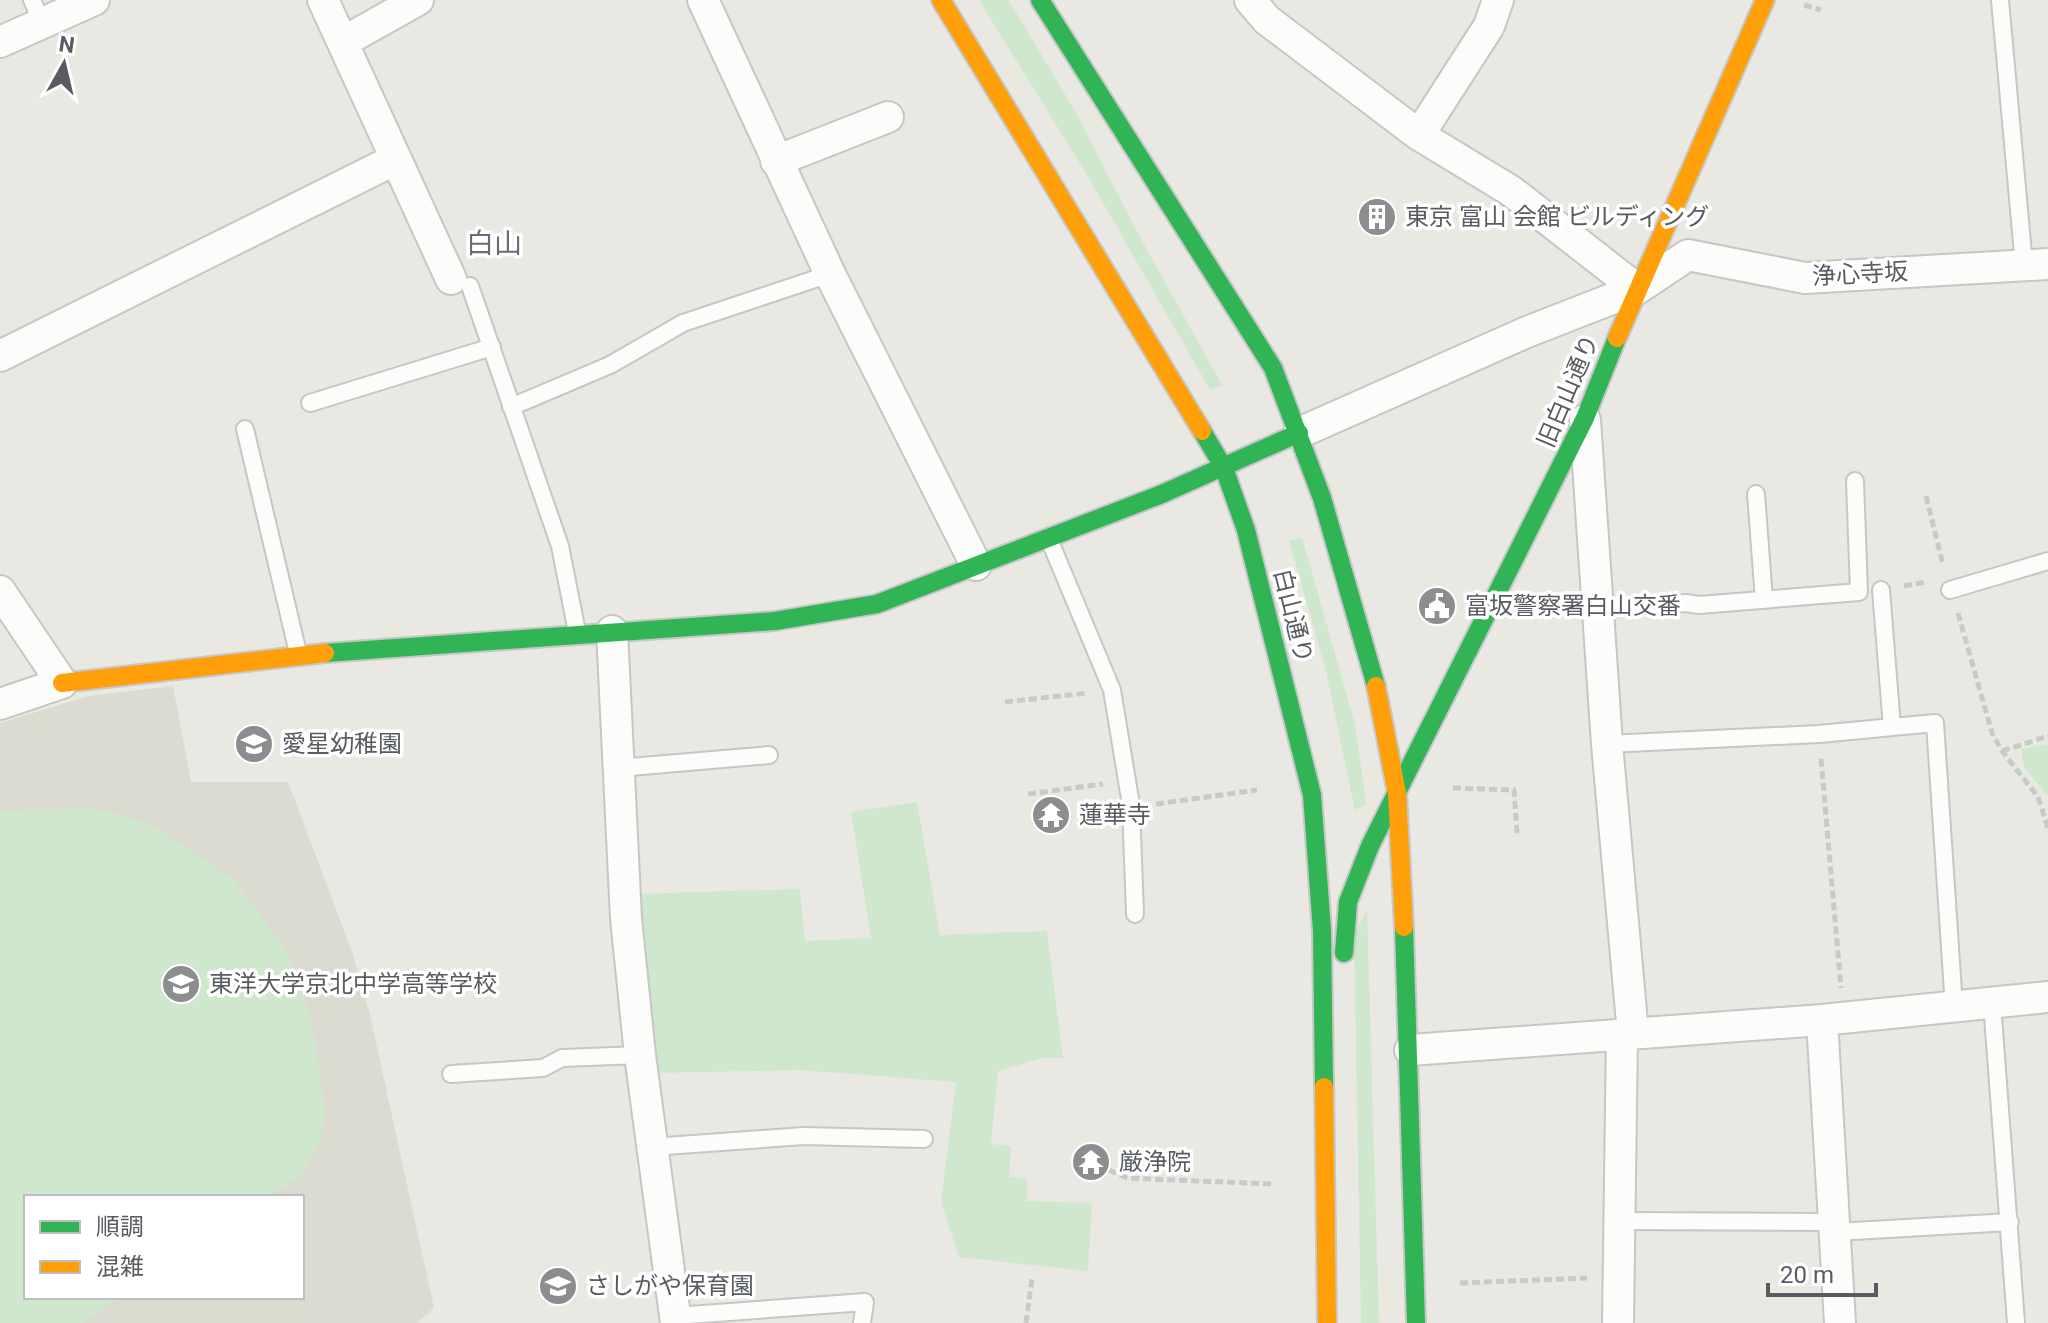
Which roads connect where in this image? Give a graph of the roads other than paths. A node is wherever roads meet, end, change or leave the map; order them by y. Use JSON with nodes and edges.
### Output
{"nodes":[{"id":1,"x":94,"y":0,"type":"edge"},
{"id":2,"x":323,"y":0,"type":"edge"},
{"id":3,"x":418,"y":0,"type":"edge"},
{"id":4,"x":703,"y":0,"type":"edge"},
{"id":5,"x":941,"y":0,"type":"edge"},
{"id":6,"x":1040,"y":0,"type":"edge"},
{"id":7,"x":1250,"y":0,"type":"edge"},
{"id":8,"x":1498,"y":0,"type":"edge"},
{"id":9,"x":1765,"y":0,"type":"edge"},
{"id":10,"x":2000,"y":0,"type":"edge"},
{"id":11,"x":37,"y":11,"type":"edge"},
{"id":12,"x":0,"y":42,"type":"edge"},
{"id":13,"x":343,"y":42,"type":"junction"},
{"id":14,"x":888,"y":117,"type":"dead end"},
{"id":15,"x":1419,"y":135,"type":"junction"},
{"id":16,"x":396,"y":159,"type":"junction"},
{"id":17,"x":776,"y":161,"type":"junction"},
{"id":18,"x":2041,"y":268,"type":"edge"},
{"id":19,"x":830,"y":274,"type":"junction"},
{"id":20,"x":461,"y":282,"type":"joint"},
{"id":21,"x":1637,"y":289,"type":"junction"},
{"id":22,"x":492,"y":347,"type":"junction"},
{"id":23,"x":0,"y":356,"type":"edge"},
{"id":24,"x":310,"y":403,"type":"dead end"},
{"id":25,"x":511,"y":407,"type":"junction"},
{"id":26,"x":1585,"y":418,"type":"junction"},
{"id":27,"x":245,"y":429,"type":"dead end"},
{"id":28,"x":1299,"y":433,"type":"junction"},
{"id":29,"x":1224,"y":468,"type":"junction"},
{"id":30,"x":1855,"y":481,"type":"dead end"},
{"id":31,"x":1756,"y":494,"type":"dead end"},
{"id":32,"x":1048,"y":538,"type":"junction"},
{"id":33,"x":2048,"y":561,"type":"edge"},
{"id":34,"x":976,"y":565,"type":"junction"},
{"id":35,"x":1881,"y":590,"type":"dead end"},
{"id":36,"x":1950,"y":590,"type":"road end"},
{"id":37,"x":0,"y":591,"type":"edge"},
{"id":38,"x":1764,"y":600,"type":"junction"},
{"id":39,"x":1599,"y":609,"type":"junction"},
{"id":40,"x":612,"y":631,"type":"junction"},
{"id":41,"x":578,"y":634,"type":"junction"},
{"id":42,"x":299,"y":655,"type":"junction"},
{"id":43,"x":62,"y":683,"type":"junction"},
{"id":44,"x":0,"y":704,"type":"edge"},
{"id":45,"x":1892,"y":727,"type":"junction"},
{"id":46,"x":1607,"y":744,"type":"junction"},
{"id":47,"x":769,"y":755,"type":"dead end"},
{"id":48,"x":619,"y":768,"type":"junction"},
{"id":49,"x":1397,"y":793,"type":"junction"},
{"id":50,"x":1135,"y":914,"type":"dead end"},
{"id":51,"x":1344,"y":977,"type":"dead end"},
{"id":52,"x":2048,"y":997,"type":"edge"},
{"id":53,"x":1992,"y":1003,"type":"junction"},
{"id":54,"x":1954,"y":1007,"type":"junction"},
{"id":55,"x":1832,"y":1019,"type":"junction"},
{"id":56,"x":1628,"y":1034,"type":"junction"},
{"id":57,"x":1410,"y":1050,"type":"junction"},
{"id":58,"x":640,"y":1055,"type":"junction"},
{"id":59,"x":451,"y":1074,"type":"dead end"},
{"id":60,"x":924,"y":1139,"type":"dead end"},
{"id":61,"x":652,"y":1147,"type":"junction"},
{"id":62,"x":1346,"y":1218,"type":"dead end"},
{"id":63,"x":1621,"y":1221,"type":"junction"},
{"id":64,"x":2010,"y":1222,"type":"junction"},
{"id":65,"x":1835,"y":1227,"type":"junction"},
{"id":66,"x":675,"y":1319,"type":"edge"},
{"id":67,"x":1328,"y":1320,"type":"edge"},
{"id":68,"x":862,"y":1323,"type":"edge"},
{"id":69,"x":1416,"y":1323,"type":"edge"},
{"id":70,"x":1618,"y":1323,"type":"edge"},
{"id":71,"x":1840,"y":1323,"type":"edge"},
{"id":72,"x":2016,"y":1323,"type":"edge"}],
"edges":[{"from":1,"to":11,"type":"street"},
{"from":2,"to":13,"type":"street"},
{"from":3,"to":13,"type":"street"},
{"from":4,"to":17,"type":"street"},
{"from":5,"to":29,"type":"main road","name":"白山通り"},
{"from":6,"to":28,"type":"main road"},
{"from":7,"to":15,"type":"street"},
{"from":8,"to":15,"type":"street"},
{"from":9,"to":21,"type":"main road","name":"旧白山通り"},
{"from":10,"to":18,"type":"lane"},
{"from":11,"to":12,"type":"street"},
{"from":13,"to":16,"type":"street"},
{"from":14,"to":17,"type":"street"},
{"from":15,"to":21,"type":"street"},
{"from":16,"to":20,"type":"street"},
{"from":16,"to":23,"type":"street"},
{"from":17,"to":19,"type":"street"},
{"from":18,"to":21,"type":"street","name":"浄心寺坂"},
{"from":19,"to":25,"type":"lane"},
{"from":19,"to":34,"type":"street"},
{"from":20,"to":22,"type":"lane"},
{"from":21,"to":26,"type":"main road","name":"旧白山通り"},
{"from":21,"to":28,"type":"street","name":"浄心寺坂"},
{"from":22,"to":24,"type":"lane"},
{"from":22,"to":25,"type":"lane"},
{"from":25,"to":41,"type":"lane"},
{"from":26,"to":39,"type":"street"},
{"from":26,"to":49,"type":"main road","name":"旧白山通り"},
{"from":27,"to":42,"type":"lane"},
{"from":28,"to":29,"type":"main road"},
{"from":28,"to":49,"type":"main road"},
{"from":29,"to":32,"type":"main road"},
{"from":29,"to":67,"type":"main road","name":"白山通り"},
{"from":30,"to":38,"type":"lane"},
{"from":31,"to":38,"type":"lane"},
{"from":32,"to":34,"type":"main road"},
{"from":32,"to":50,"type":"lane"},
{"from":33,"to":36,"type":"lane"},
{"from":34,"to":40,"type":"main road"},
{"from":35,"to":45,"type":"lane"},
{"from":37,"to":43,"type":"street"},
{"from":38,"to":39,"type":"lane"},
{"from":39,"to":46,"type":"street"},
{"from":40,"to":41,"type":"main road"},
{"from":40,"to":48,"type":"street"},
{"from":41,"to":42,"type":"main road"},
{"from":42,"to":43,"type":"main road"},
{"from":43,"to":44,"type":"street"},
{"from":45,"to":46,"type":"lane"},
{"from":45,"to":54,"type":"lane"},
{"from":46,"to":56,"type":"street"},
{"from":47,"to":48,"type":"lane"},
{"from":48,"to":58,"type":"street"},
{"from":49,"to":51,"type":"main road","name":"旧白山通り"},
{"from":49,"to":57,"type":"main road"},
{"from":52,"to":53,"type":"street"},
{"from":53,"to":54,"type":"street"},
{"from":53,"to":64,"type":"lane"},
{"from":54,"to":55,"type":"street"},
{"from":55,"to":56,"type":"street"},
{"from":55,"to":65,"type":"street"},
{"from":56,"to":57,"type":"street"},
{"from":56,"to":63,"type":"street"},
{"from":57,"to":69,"type":"main road"},
{"from":58,"to":59,"type":"lane"},
{"from":58,"to":61,"type":"street"},
{"from":60,"to":61,"type":"lane"},
{"from":61,"to":66,"type":"street"},
{"from":62,"to":67,"type":"main road"},
{"from":63,"to":65,"type":"lane"},
{"from":63,"to":70,"type":"street"},
{"from":64,"to":65,"type":"lane"},
{"from":64,"to":72,"type":"lane"},
{"from":65,"to":71,"type":"street"},
{"from":66,"to":68,"type":"lane"}]}
